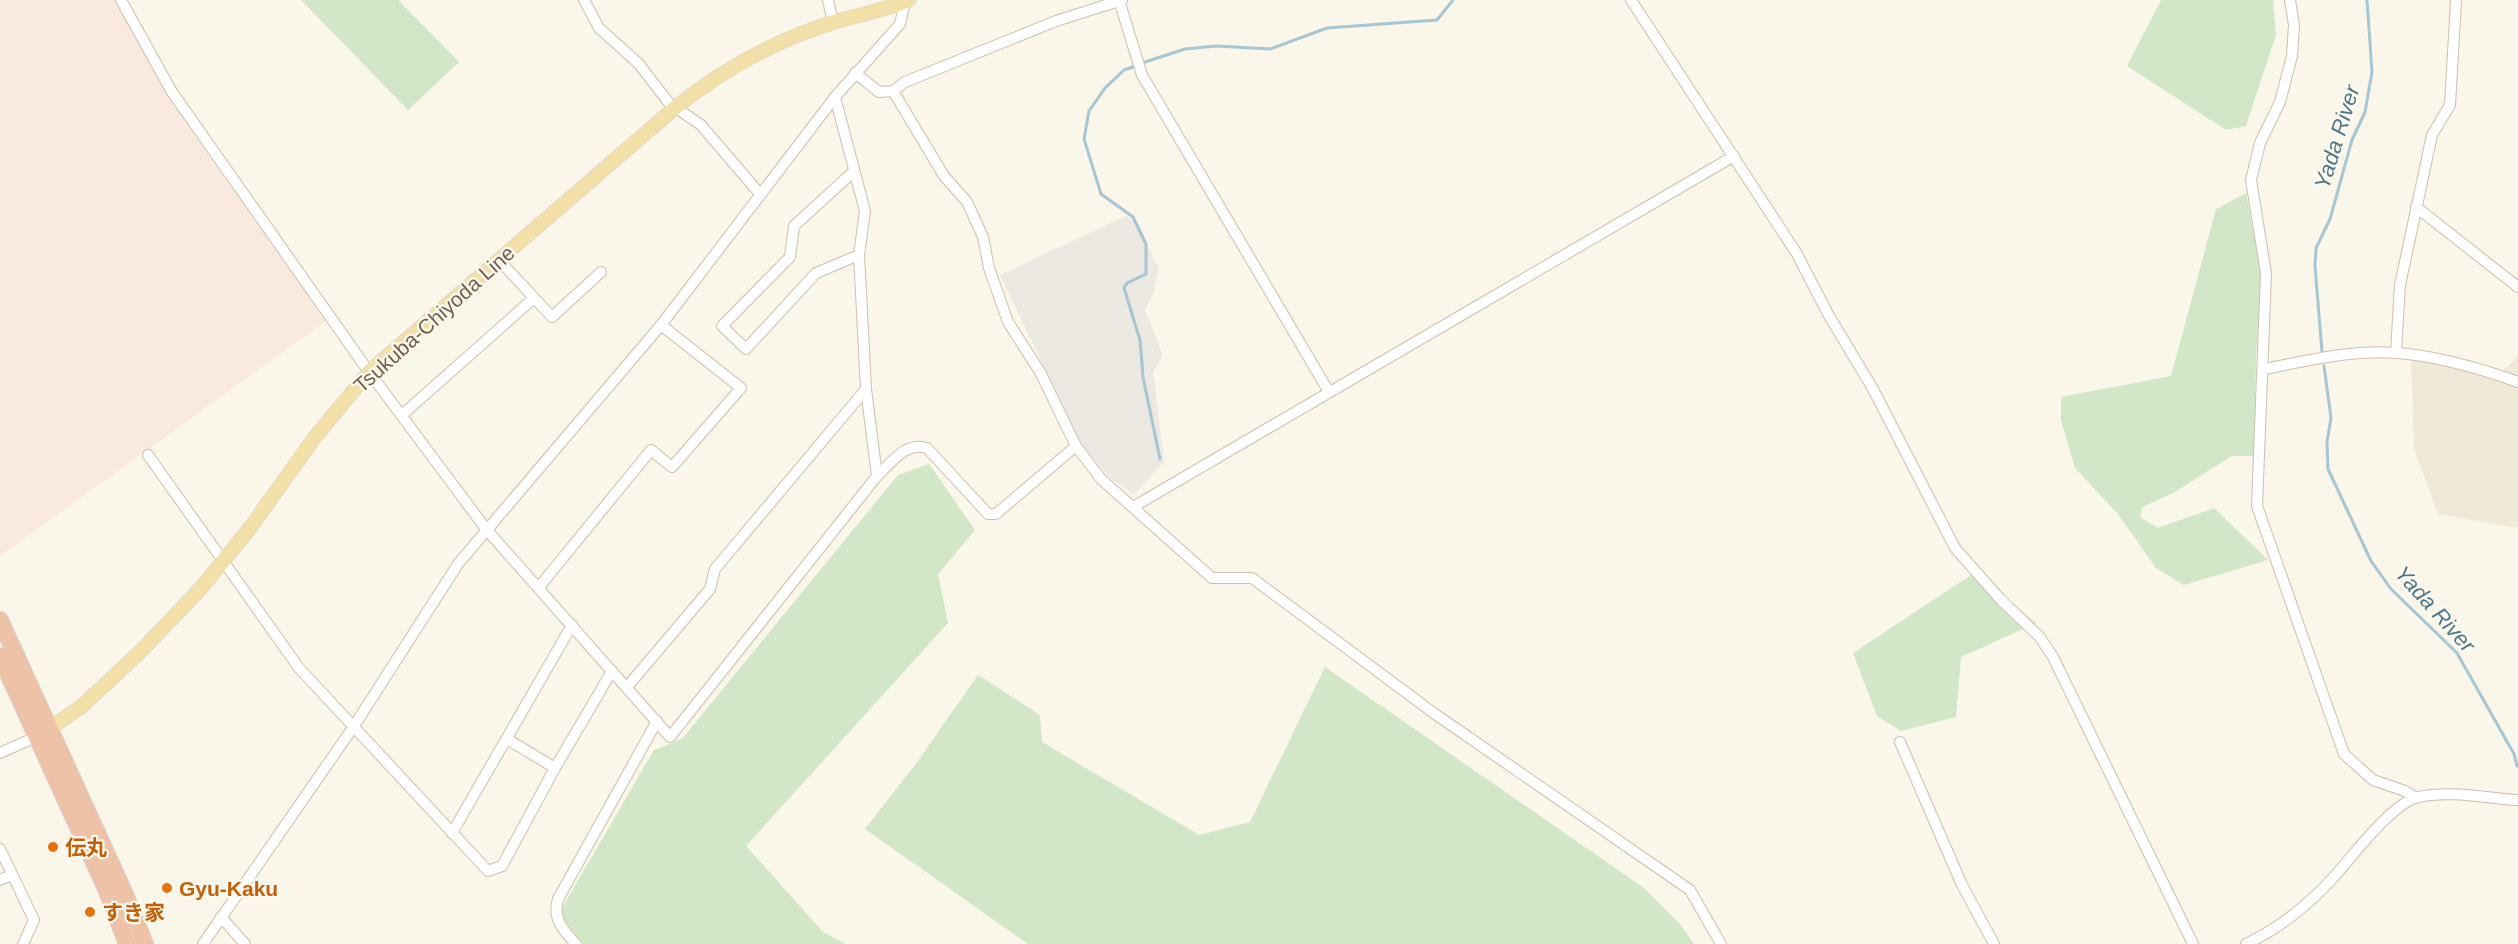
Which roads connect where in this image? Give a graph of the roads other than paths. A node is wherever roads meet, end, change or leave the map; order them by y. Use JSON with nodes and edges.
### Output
{"nodes":[{"id":1,"x":121,"y":0,"type":"edge"},
{"id":2,"x":584,"y":0,"type":"edge"},
{"id":3,"x":828,"y":0,"type":"edge"},
{"id":4,"x":1120,"y":0,"type":"edge"},
{"id":5,"x":1631,"y":0,"type":"edge"},
{"id":6,"x":2290,"y":0,"type":"edge"},
{"id":7,"x":2456,"y":0,"type":"edge"},
{"id":8,"x":907,"y":1,"type":"edge"},
{"id":9,"x":833,"y":23,"type":"junction"},
{"id":10,"x":855,"y":73,"type":"junction"},
{"id":11,"x":892,"y":91,"type":"junction"},
{"id":12,"x":835,"y":97,"type":"junction"},
{"id":13,"x":676,"y":107,"type":"junction"},
{"id":14,"x":1734,"y":156,"type":"junction"},
{"id":15,"x":854,"y":172,"type":"junction"},
{"id":16,"x":759,"y":193,"type":"junction"},
{"id":17,"x":2416,"y":207,"type":"junction"},
{"id":18,"x":859,"y":255,"type":"junction"},
{"id":19,"x":498,"y":259,"type":"junction"},
{"id":20,"x":601,"y":272,"type":"dead end"},
{"id":21,"x":2518,"y":287,"type":"edge"},
{"id":22,"x":534,"y":298,"type":"junction"},
{"id":23,"x":661,"y":326,"type":"junction"},
{"id":24,"x":2396,"y":352,"type":"junction"},
{"id":25,"x":2264,"y":369,"type":"junction"},
{"id":26,"x":369,"y":372,"type":"junction"},
{"id":27,"x":2518,"y":382,"type":"edge"},
{"id":28,"x":866,"y":389,"type":"junction"},
{"id":29,"x":1329,"y":392,"type":"junction"},
{"id":30,"x":402,"y":415,"type":"junction"},
{"id":31,"x":1076,"y":446,"type":"junction"},
{"id":32,"x":148,"y":455,"type":"dead end"},
{"id":33,"x":877,"y":476,"type":"junction"},
{"id":34,"x":1133,"y":507,"type":"junction"},
{"id":35,"x":486,"y":529,"type":"junction"},
{"id":36,"x":223,"y":563,"type":"junction"},
{"id":37,"x":539,"y":587,"type":"junction"},
{"id":38,"x":0,"y":620,"type":"edge"},
{"id":39,"x":572,"y":625,"type":"junction"},
{"id":40,"x":0,"y":656,"type":"edge"},
{"id":41,"x":612,"y":671,"type":"junction"},
{"id":42,"x":627,"y":687,"type":"junction"},
{"id":43,"x":657,"y":721,"type":"junction"},
{"id":44,"x":354,"y":726,"type":"junction"},
{"id":45,"x":43,"y":733,"type":"junction"},
{"id":46,"x":507,"y":739,"type":"junction"},
{"id":47,"x":1900,"y":742,"type":"dead end"},
{"id":48,"x":0,"y":753,"type":"edge"},
{"id":49,"x":555,"y":768,"type":"junction"},
{"id":50,"x":2416,"y":798,"type":"junction"},
{"id":51,"x":2518,"y":800,"type":"edge"},
{"id":52,"x":452,"y":833,"type":"junction"},
{"id":53,"x":0,"y":849,"type":"edge"},
{"id":54,"x":12,"y":875,"type":"junction"},
{"id":55,"x":0,"y":880,"type":"edge"},
{"id":56,"x":221,"y":917,"type":"junction"},
{"id":57,"x":23,"y":944,"type":"edge"},
{"id":58,"x":128,"y":944,"type":"edge"},
{"id":59,"x":145,"y":944,"type":"edge"},
{"id":60,"x":203,"y":944,"type":"edge"},
{"id":61,"x":245,"y":944,"type":"edge"},
{"id":62,"x":576,"y":944,"type":"edge"},
{"id":63,"x":1721,"y":944,"type":"edge"},
{"id":64,"x":1994,"y":944,"type":"edge"},
{"id":65,"x":2193,"y":944,"type":"edge"},
{"id":66,"x":2246,"y":944,"type":"edge"}],
"edges":[{"from":1,"to":26,"type":"street"},
{"from":2,"to":13,"type":"street"},
{"from":3,"to":9,"type":"street"},
{"from":4,"to":11,"type":"street"},
{"from":4,"to":29,"type":"street"},
{"from":5,"to":14,"type":"street"},
{"from":6,"to":25,"type":"street"},
{"from":7,"to":17,"type":"street"},
{"from":8,"to":9,"type":"main road","name":"Tsukuba-Chiyoda Line"},
{"from":8,"to":10,"type":"street"},
{"from":9,"to":13,"type":"main road","name":"Tsukuba-Chiyoda Line"},
{"from":10,"to":11,"type":"street"},
{"from":10,"to":12,"type":"street"},
{"from":11,"to":31,"type":"street"},
{"from":12,"to":15,"type":"street"},
{"from":12,"to":16,"type":"street"},
{"from":13,"to":16,"type":"street"},
{"from":13,"to":19,"type":"main road","name":"Tsukuba-Chiyoda Line"},
{"from":14,"to":29,"type":"street"},
{"from":14,"to":65,"type":"street"},
{"from":15,"to":18,"type":"street"},
{"from":15,"to":18,"type":"street"},
{"from":16,"to":23,"type":"street"},
{"from":17,"to":21,"type":"street"},
{"from":17,"to":24,"type":"street"},
{"from":18,"to":28,"type":"street"},
{"from":19,"to":22,"type":"street"},
{"from":19,"to":26,"type":"main road","name":"Tsukuba-Chiyoda Line"},
{"from":20,"to":22,"type":"street"},
{"from":22,"to":30,"type":"street"},
{"from":23,"to":35,"type":"street"},
{"from":23,"to":37,"type":"street"},
{"from":24,"to":25,"type":"street"},
{"from":24,"to":27,"type":"street"},
{"from":25,"to":50,"type":"street"},
{"from":26,"to":30,"type":"street"},
{"from":26,"to":36,"type":"main road","name":"Tsukuba-Chiyoda Line"},
{"from":28,"to":33,"type":"street"},
{"from":28,"to":42,"type":"street"},
{"from":29,"to":34,"type":"street"},
{"from":30,"to":35,"type":"street"},
{"from":31,"to":33,"type":"street"},
{"from":31,"to":34,"type":"street"},
{"from":32,"to":36,"type":"street"},
{"from":33,"to":43,"type":"street"},
{"from":34,"to":63,"type":"street"},
{"from":35,"to":37,"type":"street"},
{"from":35,"to":44,"type":"street"},
{"from":36,"to":44,"type":"street"},
{"from":36,"to":45,"type":"main road","name":"Tsukuba-Chiyoda Line"},
{"from":37,"to":39,"type":"street"},
{"from":38,"to":45,"type":"highway"},
{"from":39,"to":41,"type":"street"},
{"from":39,"to":46,"type":"street"},
{"from":40,"to":45,"type":"highway"},
{"from":41,"to":42,"type":"street"},
{"from":41,"to":49,"type":"street"},
{"from":42,"to":43,"type":"street"},
{"from":43,"to":62,"type":"street"},
{"from":44,"to":52,"type":"street"},
{"from":44,"to":56,"type":"street"},
{"from":45,"to":48,"type":"street"},
{"from":45,"to":58,"type":"highway"},
{"from":45,"to":59,"type":"highway"},
{"from":46,"to":49,"type":"street"},
{"from":46,"to":52,"type":"street"},
{"from":47,"to":64,"type":"street"},
{"from":49,"to":52,"type":"street"},
{"from":50,"to":51,"type":"street"},
{"from":50,"to":66,"type":"street"},
{"from":53,"to":54,"type":"street"},
{"from":54,"to":55,"type":"street"},
{"from":54,"to":57,"type":"street"},
{"from":56,"to":60,"type":"street"},
{"from":56,"to":61,"type":"street"}]}
